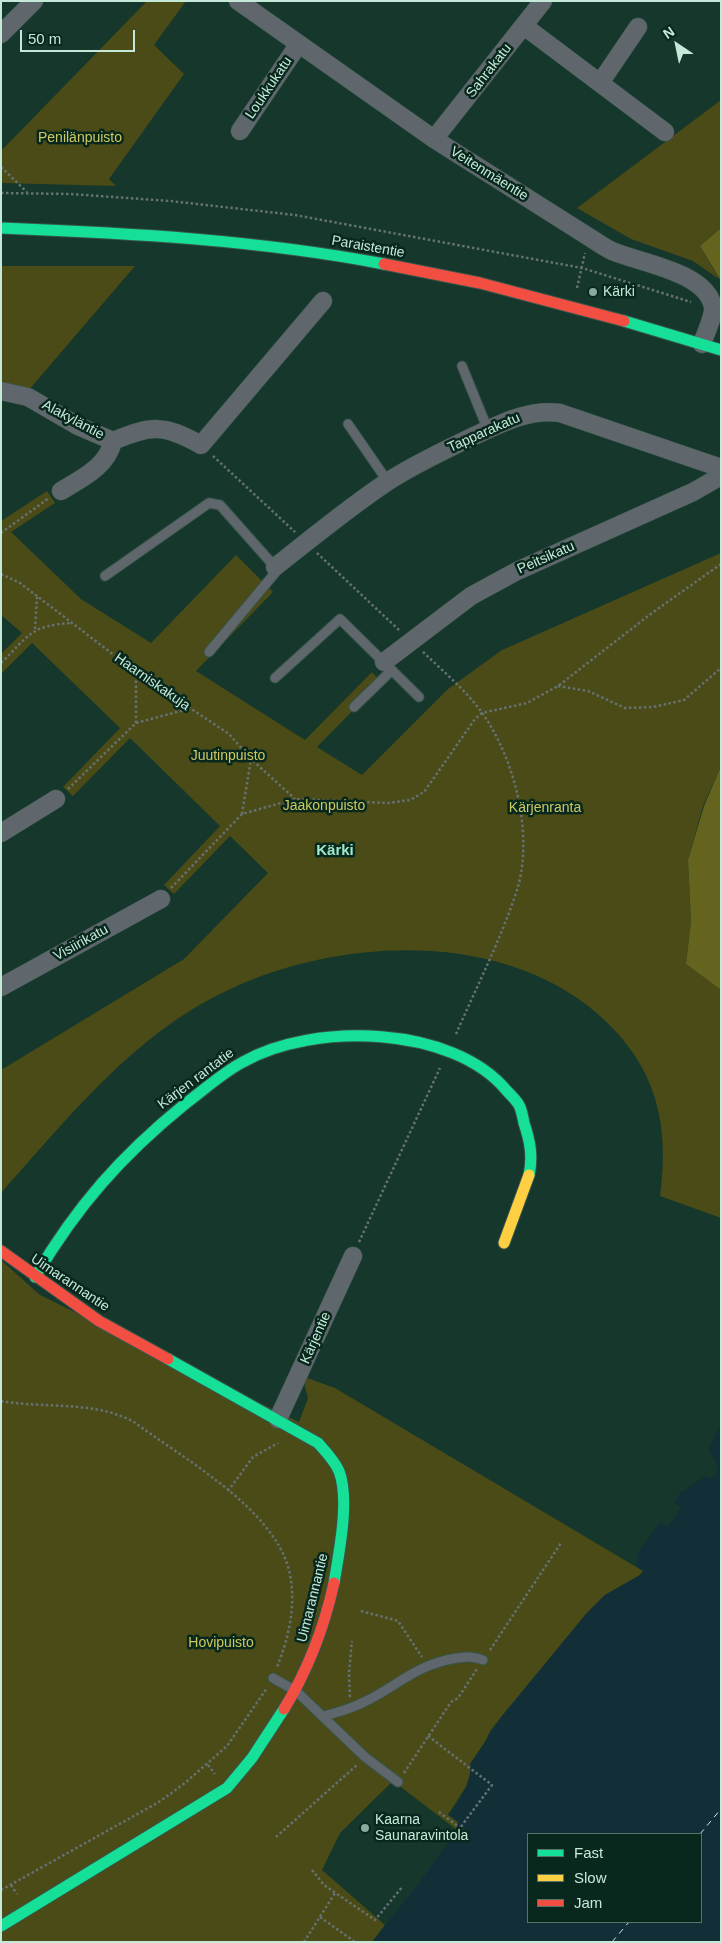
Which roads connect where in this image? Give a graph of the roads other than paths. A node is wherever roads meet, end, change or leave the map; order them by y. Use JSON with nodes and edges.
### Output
{"nodes":[{"id":1,"x":34,"y":1,"type":"edge"},
{"id":2,"x":238,"y":1,"type":"edge"},
{"id":3,"x":543,"y":1,"type":"edge"},
{"id":4,"x":524,"y":26,"type":"junction"},
{"id":5,"x":638,"y":27,"type":"dead end"},
{"id":6,"x":1,"y":34,"type":"edge"},
{"id":7,"x":298,"y":45,"type":"junction"},
{"id":8,"x":600,"y":83,"type":"junction"},
{"id":9,"x":240,"y":131,"type":"dead end"},
{"id":10,"x":666,"y":132,"type":"dead end"},
{"id":11,"x":434,"y":139,"type":"junction"},
{"id":12,"x":1,"y":228,"type":"edge"},
{"id":13,"x":323,"y":300,"type":"dead end"},
{"id":14,"x":702,"y":344,"type":"junction"},
{"id":15,"x":721,"y":350,"type":"edge"},
{"id":16,"x":462,"y":366,"type":"dead end"},
{"id":17,"x":1,"y":391,"type":"edge"},
{"id":18,"x":348,"y":424,"type":"dead end"},
{"id":19,"x":488,"y":430,"type":"junction"},
{"id":20,"x":113,"y":441,"type":"junction"},
{"id":21,"x":721,"y":468,"type":"edge"},
{"id":22,"x":721,"y":476,"type":"edge"},
{"id":23,"x":388,"y":482,"type":"junction"},
{"id":24,"x":60,"y":491,"type":"road end"},
{"id":25,"x":275,"y":567,"type":"junction"},
{"id":26,"x":105,"y":576,"type":"dead end"},
{"id":27,"x":209,"y":652,"type":"dead end"},
{"id":28,"x":388,"y":666,"type":"junction"},
{"id":29,"x":275,"y":678,"type":"dead end"},
{"id":30,"x":419,"y":697,"type":"dead end"},
{"id":31,"x":354,"y":707,"type":"dead end"},
{"id":32,"x":56,"y":799,"type":"road end"},
{"id":33,"x":1,"y":833,"type":"edge"},
{"id":34,"x":160,"y":899,"type":"road end"},
{"id":35,"x":1,"y":987,"type":"edge"},
{"id":36,"x":504,"y":1243,"type":"dead end"},
{"id":37,"x":1,"y":1252,"type":"edge"},
{"id":38,"x":353,"y":1256,"type":"road end"},
{"id":39,"x":35,"y":1277,"type":"junction"},
{"id":40,"x":278,"y":1419,"type":"junction"},
{"id":41,"x":483,"y":1660,"type":"dead end"},
{"id":42,"x":273,"y":1678,"type":"road end"},
{"id":43,"x":296,"y":1691,"type":"junction"},
{"id":44,"x":324,"y":1716,"type":"junction"},
{"id":45,"x":398,"y":1782,"type":"dead end"},
{"id":46,"x":1,"y":1926,"type":"edge"}],
"edges":[{"from":1,"to":6,"type":"street"},
{"from":2,"to":7,"type":"street","name":"Veitenmäentie"},
{"from":3,"to":4,"type":"street","name":"Sahrakatu"},
{"from":4,"to":8,"type":"street"},
{"from":4,"to":11,"type":"street","name":"Sahrakatu"},
{"from":5,"to":8,"type":"street"},
{"from":7,"to":9,"type":"street","name":"Loukkukatu"},
{"from":7,"to":11,"type":"street","name":"Veitenmäentie"},
{"from":8,"to":10,"type":"street"},
{"from":11,"to":14,"type":"street","name":"Veitenmäentie"},
{"from":12,"to":14,"type":"street","name":"Paraistentie"},
{"from":13,"to":20,"type":"street","name":"Alakyläntie"},
{"from":14,"to":15,"type":"street","name":"Paraistentie"},
{"from":16,"to":19,"type":"lane"},
{"from":17,"to":20,"type":"street","name":"Alakyläntie"},
{"from":18,"to":23,"type":"lane"},
{"from":19,"to":21,"type":"street","name":"Tapparakatu"},
{"from":19,"to":23,"type":"street","name":"Tapparakatu"},
{"from":20,"to":24,"type":"street"},
{"from":22,"to":28,"type":"street","name":"Peitsikatu"},
{"from":23,"to":25,"type":"street","name":"Tapparakatu"},
{"from":25,"to":26,"type":"lane"},
{"from":25,"to":27,"type":"lane"},
{"from":28,"to":29,"type":"lane"},
{"from":28,"to":30,"type":"lane"},
{"from":28,"to":31,"type":"lane"},
{"from":32,"to":33,"type":"street"},
{"from":34,"to":35,"type":"street","name":"Visiirikatu"},
{"from":36,"to":39,"type":"street","name":"Kärjen rantatie"},
{"from":37,"to":39,"type":"street","name":"Uimarannantie"},
{"from":38,"to":40,"type":"street","name":"Kärjentie"},
{"from":39,"to":40,"type":"street","name":"Uimarannantie"},
{"from":40,"to":43,"type":"street","name":"Uimarannantie"},
{"from":41,"to":44,"type":"lane"},
{"from":42,"to":43,"type":"lane"},
{"from":43,"to":44,"type":"lane"},
{"from":43,"to":46,"type":"street","name":"Uimarannantie"},
{"from":44,"to":45,"type":"lane"}]}
